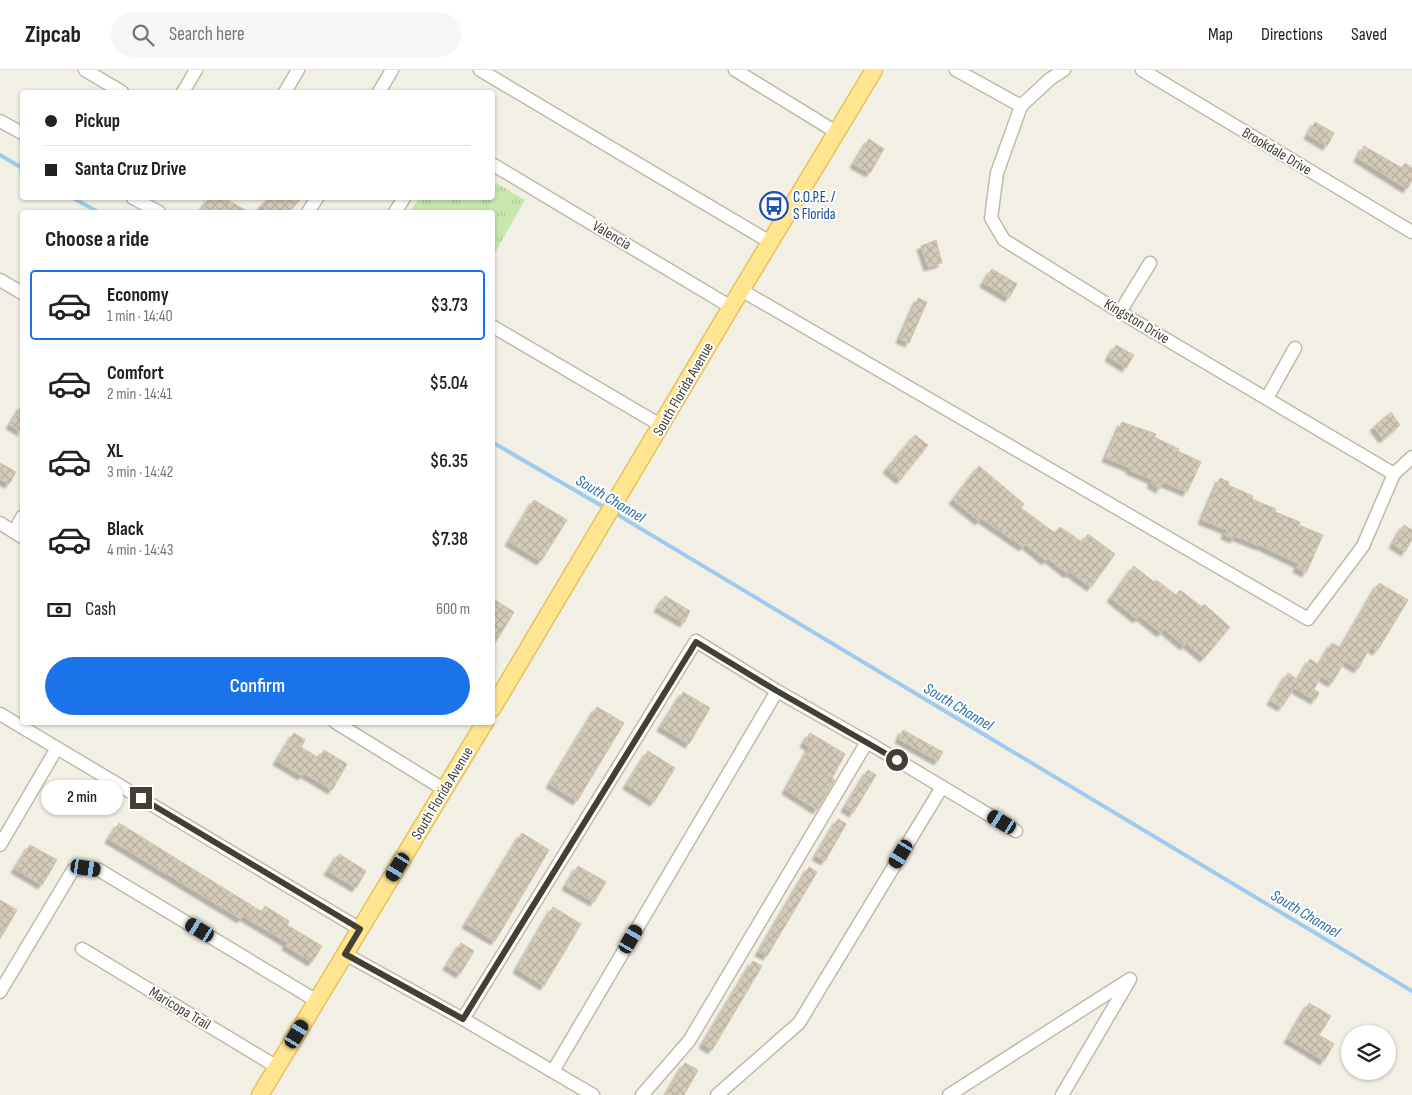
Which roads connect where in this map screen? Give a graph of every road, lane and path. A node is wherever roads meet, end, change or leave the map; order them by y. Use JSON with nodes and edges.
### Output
{"nodes":[{"id":1,"x":85,"y":70,"type":"edge"},
{"id":2,"x":196,"y":70,"type":"edge"},
{"id":3,"x":298,"y":70,"type":"edge"},
{"id":4,"x":392,"y":70,"type":"edge"},
{"id":5,"x":480,"y":70,"type":"edge"},
{"id":6,"x":735,"y":70,"type":"edge"},
{"id":7,"x":874,"y":70,"type":"edge"},
{"id":8,"x":956,"y":70,"type":"edge"},
{"id":9,"x":1064,"y":70,"type":"edge"},
{"id":10,"x":1142,"y":70,"type":"edge"},
{"id":11,"x":100,"y":74,"type":"edge"},
{"id":12,"x":120,"y":90,"type":"edge"},
{"id":13,"x":184,"y":90,"type":"edge"},
{"id":14,"x":285,"y":90,"type":"edge"},
{"id":15,"x":380,"y":90,"type":"edge"},
{"id":16,"x":1021,"y":106,"type":"junction"},
{"id":17,"x":0,"y":121,"type":"edge"},
{"id":18,"x":20,"y":132,"type":"edge"},
{"id":19,"x":836,"y":132,"type":"junction"},
{"id":20,"x":495,"y":166,"type":"edge"},
{"id":21,"x":138,"y":200,"type":"edge"},
{"id":22,"x":155,"y":210,"type":"edge"},
{"id":23,"x":1412,"y":232,"type":"edge"},
{"id":24,"x":770,"y":242,"type":"junction"},
{"id":25,"x":1150,"y":263,"type":"dead end"},
{"id":26,"x":0,"y":280,"type":"edge"},
{"id":27,"x":741,"y":290,"type":"junction"},
{"id":28,"x":20,"y":292,"type":"edge"},
{"id":29,"x":731,"y":307,"type":"junction"},
{"id":30,"x":1120,"y":312,"type":"junction"},
{"id":31,"x":495,"y":328,"type":"edge"},
{"id":32,"x":1295,"y":348,"type":"dead end"},
{"id":33,"x":1267,"y":398,"type":"junction"},
{"id":34,"x":662,"y":426,"type":"junction"},
{"id":35,"x":1412,"y":457,"type":"edge"},
{"id":36,"x":1394,"y":474,"type":"junction"},
{"id":37,"x":0,"y":523,"type":"edge"},
{"id":38,"x":18,"y":534,"type":"edge"},
{"id":39,"x":777,"y":691,"type":"junction"},
{"id":40,"x":495,"y":705,"type":"edge"},
{"id":41,"x":0,"y":714,"type":"edge"},
{"id":42,"x":340,"y":725,"type":"edge"},
{"id":43,"x":483,"y":725,"type":"edge"},
{"id":44,"x":867,"y":742,"type":"junction"},
{"id":45,"x":57,"y":748,"type":"junction"},
{"id":46,"x":942,"y":787,"type":"junction"},
{"id":47,"x":444,"y":790,"type":"junction"},
{"id":48,"x":1016,"y":831,"type":"dead end"},
{"id":49,"x":0,"y":845,"type":"edge"},
{"id":50,"x":360,"y":929,"type":"junction"},
{"id":51,"x":82,"y":950,"type":"dead end"},
{"id":52,"x":345,"y":954,"type":"junction"},
{"id":53,"x":0,"y":992,"type":"edge"},
{"id":54,"x":317,"y":1001,"type":"junction"},
{"id":55,"x":463,"y":1019,"type":"junction"},
{"id":56,"x":277,"y":1066,"type":"junction"},
{"id":57,"x":553,"y":1071,"type":"junction"},
{"id":58,"x":260,"y":1095,"type":"edge"},
{"id":59,"x":593,"y":1095,"type":"edge"},
{"id":60,"x":642,"y":1095,"type":"edge"},
{"id":61,"x":717,"y":1095,"type":"edge"},
{"id":62,"x":949,"y":1095,"type":"edge"},
{"id":63,"x":1062,"y":1095,"type":"edge"}],
"edges":[{"from":1,"to":11,"type":"street"},
{"from":2,"to":13,"type":"street"},
{"from":3,"to":14,"type":"street"},
{"from":4,"to":15,"type":"street"},
{"from":5,"to":24,"type":"street"},
{"from":6,"to":19,"type":"street"},
{"from":7,"to":19,"type":"main road","name":"South Florida Avenue"},
{"from":8,"to":16,"type":"street"},
{"from":9,"to":16,"type":"street"},
{"from":10,"to":23,"type":"street","name":"Brookdale Drive"},
{"from":11,"to":12,"type":"street"},
{"from":16,"to":30,"type":"street","name":"Kingston Drive"},
{"from":17,"to":18,"type":"street"},
{"from":19,"to":24,"type":"main road","name":"South Florida Avenue"},
{"from":20,"to":29,"type":"street","name":"Valencia"},
{"from":21,"to":22,"type":"street"},
{"from":24,"to":27,"type":"main road","name":"South Florida Avenue"},
{"from":25,"to":30,"type":"street"},
{"from":26,"to":28,"type":"street"},
{"from":27,"to":29,"type":"main road","name":"South Florida Avenue"},
{"from":27,"to":36,"type":"street"},
{"from":29,"to":34,"type":"main road","name":"South Florida Avenue"},
{"from":30,"to":33,"type":"street","name":"Kingston Drive"},
{"from":31,"to":34,"type":"street"},
{"from":32,"to":33,"type":"street"},
{"from":33,"to":36,"type":"street","name":"Kingston Drive"},
{"from":34,"to":40,"type":"main road","name":"South Florida Avenue"},
{"from":35,"to":36,"type":"street"},
{"from":37,"to":38,"type":"street"},
{"from":39,"to":44,"type":"street"},
{"from":39,"to":55,"type":"street"},
{"from":39,"to":57,"type":"street"},
{"from":41,"to":45,"type":"street"},
{"from":42,"to":47,"type":"street"},
{"from":43,"to":47,"type":"main road","name":"South Florida Avenue"},
{"from":44,"to":46,"type":"street"},
{"from":44,"to":60,"type":"street"},
{"from":45,"to":49,"type":"street"},
{"from":45,"to":50,"type":"street"},
{"from":46,"to":48,"type":"street"},
{"from":46,"to":61,"type":"street"},
{"from":47,"to":50,"type":"main road","name":"South Florida Avenue"},
{"from":50,"to":52,"type":"main road","name":"South Florida Avenue"},
{"from":51,"to":56,"type":"street","name":"Maricopa Trail"},
{"from":52,"to":54,"type":"main road","name":"South Florida Avenue"},
{"from":52,"to":55,"type":"street"},
{"from":53,"to":54,"type":"street"},
{"from":54,"to":56,"type":"main road","name":"South Florida Avenue"},
{"from":55,"to":57,"type":"street"},
{"from":56,"to":58,"type":"main road","name":"South Florida Avenue"},
{"from":57,"to":59,"type":"street"},
{"from":62,"to":63,"type":"street"}]}
